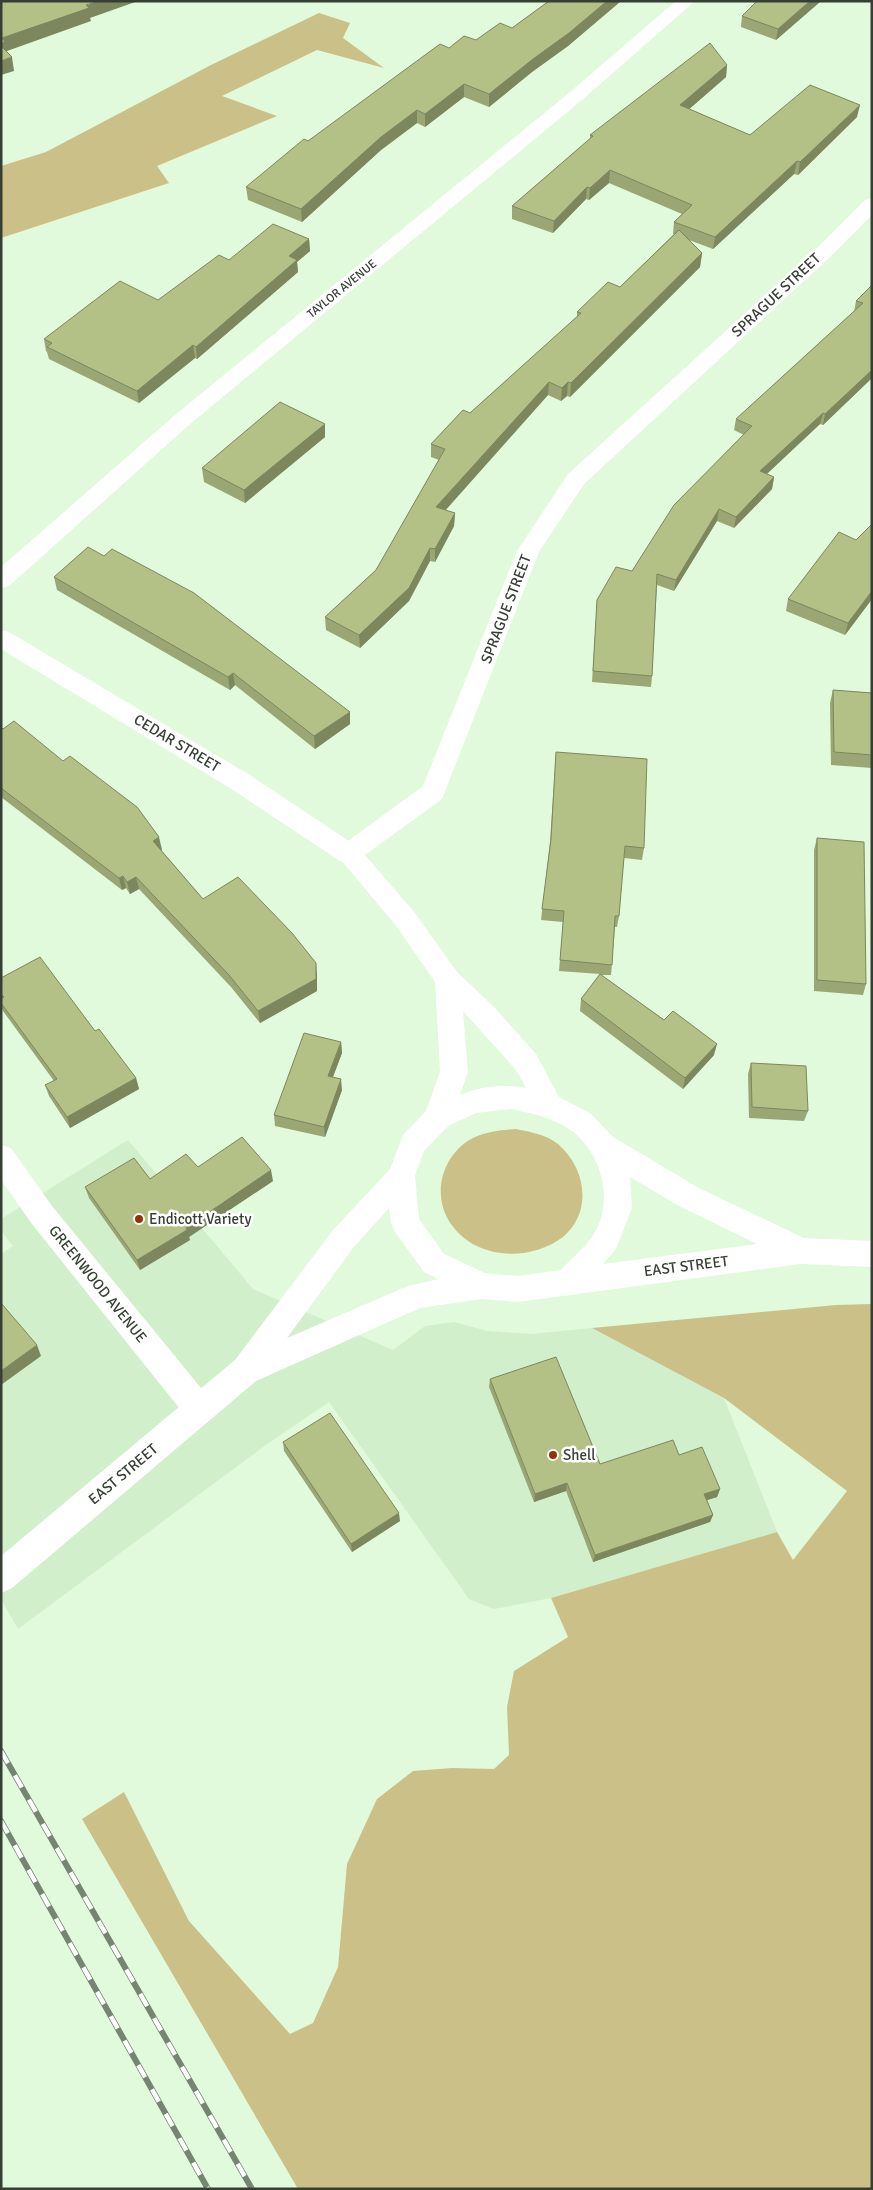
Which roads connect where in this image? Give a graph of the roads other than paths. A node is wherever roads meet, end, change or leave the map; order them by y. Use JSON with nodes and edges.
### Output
{"nodes":[{"id":1,"x":687,"y":1,"type":"edge"},
{"id":2,"x":872,"y":204,"type":"edge"},
{"id":3,"x":1,"y":580,"type":"edge"},
{"id":4,"x":1,"y":638,"type":"edge"},
{"id":5,"x":349,"y":854,"type":"junction"},
{"id":6,"x":448,"y":980,"type":"junction"},
{"id":7,"x":549,"y":1104,"type":"junction"},
{"id":8,"x":438,"y":1118,"type":"junction"},
{"id":9,"x":603,"y":1146,"type":"junction"},
{"id":10,"x":1,"y":1156,"type":"edge"},
{"id":11,"x":400,"y":1176,"type":"junction"},
{"id":12,"x":801,"y":1251,"type":"junction"},
{"id":13,"x":872,"y":1254,"type":"edge"},
{"id":14,"x":571,"y":1280,"type":"junction"},
{"id":15,"x":482,"y":1286,"type":"junction"},
{"id":16,"x":246,"y":1370,"type":"junction"},
{"id":17,"x":199,"y":1409,"type":"junction"},
{"id":18,"x":1,"y":1577,"type":"edge"}],
"edges":[{"from":1,"to":3,"type":"main road","name":"TAYLOR AVENUE"},
{"from":2,"to":5,"type":"main road","name":"SPRAGUE STREET"},
{"from":4,"to":5,"type":"main road","name":"CEDAR STREET"},
{"from":5,"to":6,"type":"main road"},
{"from":6,"to":7,"type":"main road"},
{"from":6,"to":8,"type":"main road"},
{"from":7,"to":8,"type":"main road"},
{"from":7,"to":9,"type":"main road"},
{"from":8,"to":11,"type":"main road"},
{"from":9,"to":12,"type":"main road","name":"EAST STREET"},
{"from":9,"to":14,"type":"main road"},
{"from":10,"to":17,"type":"main road","name":"GREENWOOD AVENUE"},
{"from":11,"to":15,"type":"main road"},
{"from":11,"to":16,"type":"main road","name":"EAST STREET"},
{"from":12,"to":13,"type":"main road","name":"EAST STREET"},
{"from":12,"to":14,"type":"main road","name":"EAST STREET"},
{"from":14,"to":15,"type":"main road","name":"EAST STREET"},
{"from":15,"to":16,"type":"main road","name":"EAST STREET"},
{"from":16,"to":17,"type":"main road","name":"EAST STREET"},
{"from":17,"to":18,"type":"main road","name":"EAST STREET"}]}
